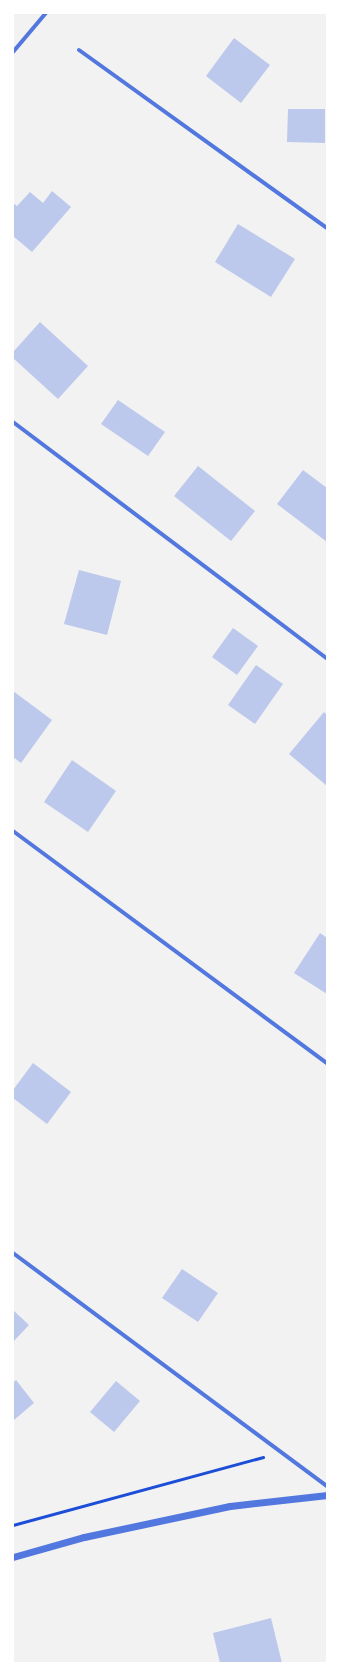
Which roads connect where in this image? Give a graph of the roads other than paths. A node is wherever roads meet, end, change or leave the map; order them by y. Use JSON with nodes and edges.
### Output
{"nodes":[{"id":1,"x":46,"y":13,"type":"edge"},
{"id":2,"x":79,"y":50,"type":"dead end"},
{"id":3,"x":13,"y":52,"type":"edge"},
{"id":4,"x":327,"y":228,"type":"edge"},
{"id":5,"x":13,"y":422,"type":"edge"},
{"id":6,"x":327,"y":659,"type":"edge"},
{"id":7,"x":13,"y":831,"type":"edge"},
{"id":8,"x":327,"y":1063,"type":"edge"},
{"id":9,"x":13,"y":1253,"type":"edge"},
{"id":10,"x":327,"y":1486,"type":"edge"},
{"id":11,"x":327,"y":1495,"type":"edge"},
{"id":12,"x":13,"y":1557,"type":"edge"}],
"edges":[{"from":1,"to":3,"type":"street"},
{"from":2,"to":4,"type":"street"},
{"from":5,"to":6,"type":"street"},
{"from":7,"to":8,"type":"street"},
{"from":9,"to":10,"type":"street"},
{"from":11,"to":12,"type":"street"}]}
